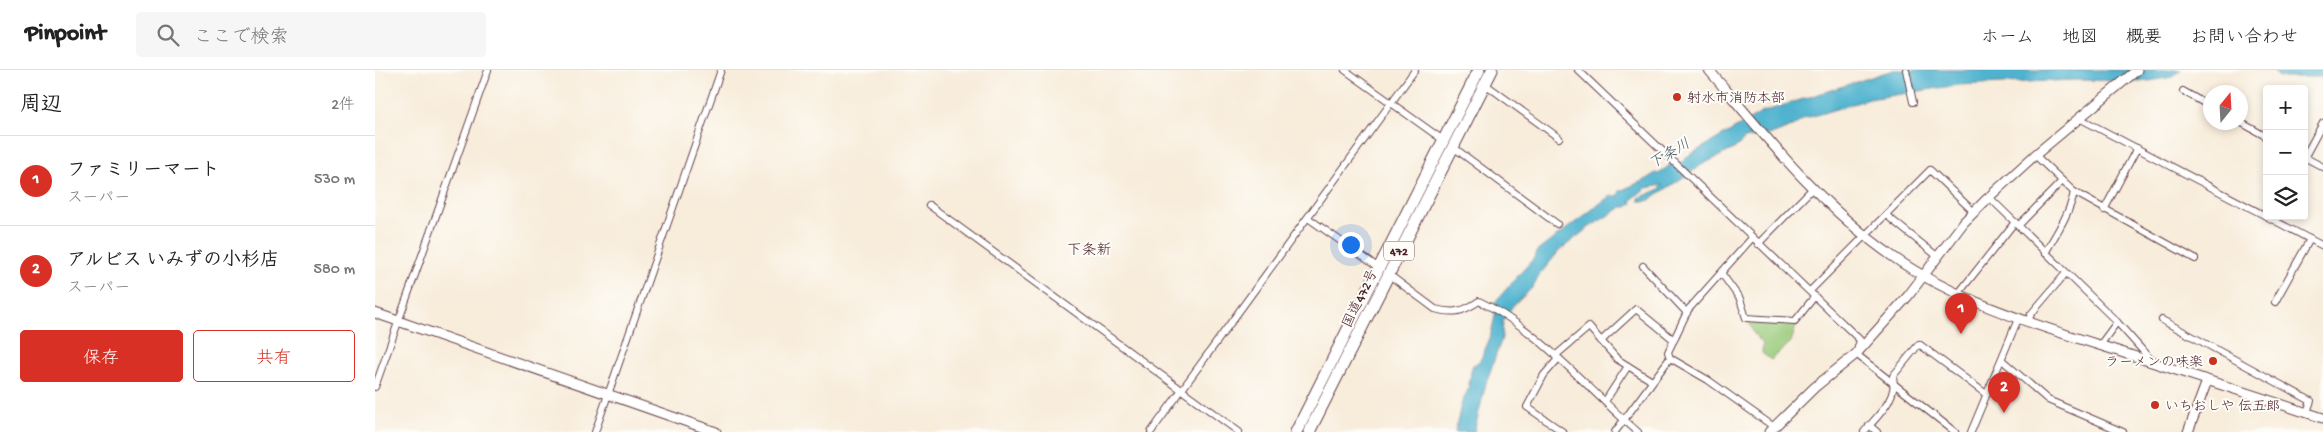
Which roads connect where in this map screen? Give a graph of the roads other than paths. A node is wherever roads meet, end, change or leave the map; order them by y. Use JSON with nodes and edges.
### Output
{"nodes":[{"id":1,"x":488,"y":70,"type":"edge"},
{"id":2,"x":721,"y":70,"type":"edge"},
{"id":3,"x":1345,"y":70,"type":"edge"},
{"id":4,"x":1415,"y":70,"type":"edge"},
{"id":5,"x":1492,"y":70,"type":"edge"},
{"id":6,"x":1578,"y":70,"type":"edge"},
{"id":7,"x":1709,"y":70,"type":"edge"},
{"id":8,"x":1906,"y":70,"type":"edge"},
{"id":9,"x":2137,"y":70,"type":"edge"},
{"id":10,"x":1475,"y":72,"type":"edge"},
{"id":11,"x":1485,"y":84,"type":"junction"},
{"id":12,"x":2183,"y":90,"type":"dead end"},
{"id":13,"x":1913,"y":101,"type":"dead end"},
{"id":14,"x":2203,"y":102,"type":"edge"},
{"id":15,"x":1390,"y":103,"type":"junction"},
{"id":16,"x":2081,"y":118,"type":"junction"},
{"id":17,"x":2323,"y":123,"type":"edge"},
{"id":18,"x":2248,"y":127,"type":"edge"},
{"id":19,"x":2263,"y":135,"type":"edge"},
{"id":20,"x":1559,"y":138,"type":"dead end"},
{"id":21,"x":1443,"y":140,"type":"junction"},
{"id":22,"x":1453,"y":147,"type":"junction"},
{"id":23,"x":2137,"y":148,"type":"junction"},
{"id":24,"x":2308,"y":151,"type":"edge"},
{"id":25,"x":2035,"y":155,"type":"junction"},
{"id":26,"x":2308,"y":160,"type":"edge"},
{"id":27,"x":2323,"y":167,"type":"edge"},
{"id":28,"x":2062,"y":181,"type":"junction"},
{"id":29,"x":1812,"y":189,"type":"junction"},
{"id":30,"x":2074,"y":192,"type":"junction"},
{"id":31,"x":1989,"y":197,"type":"junction"},
{"id":32,"x":929,"y":205,"type":"dead end"},
{"id":33,"x":2104,"y":210,"type":"junction"},
{"id":34,"x":1974,"y":212,"type":"junction"},
{"id":35,"x":2263,"y":213,"type":"edge"},
{"id":36,"x":1886,"y":214,"type":"junction"},
{"id":37,"x":1308,"y":218,"type":"junction"},
{"id":38,"x":2276,"y":220,"type":"edge"},
{"id":39,"x":1557,"y":224,"type":"dead end"},
{"id":40,"x":2016,"y":224,"type":"junction"},
{"id":41,"x":1865,"y":236,"type":"junction"},
{"id":42,"x":1752,"y":238,"type":"junction"},
{"id":43,"x":2310,"y":239,"type":"junction"},
{"id":44,"x":1759,"y":244,"type":"junction"},
{"id":45,"x":2323,"y":246,"type":"edge"},
{"id":46,"x":2045,"y":253,"type":"junction"},
{"id":47,"x":1937,"y":256,"type":"junction"},
{"id":48,"x":2195,"y":259,"type":"dead end"},
{"id":49,"x":1643,"y":266,"type":"dead end"},
{"id":50,"x":1383,"y":271,"type":"junction"},
{"id":51,"x":2067,"y":273,"type":"junction"},
{"id":52,"x":1722,"y":274,"type":"junction"},
{"id":53,"x":1924,"y":275,"type":"junction"},
{"id":54,"x":1812,"y":294,"type":"junction"},
{"id":55,"x":1958,"y":294,"type":"junction"},
{"id":56,"x":2275,"y":302,"type":"dead end"},
{"id":57,"x":375,"y":313,"type":"edge"},
{"id":58,"x":1687,"y":313,"type":"junction"},
{"id":59,"x":2018,"y":319,"type":"junction"},
{"id":60,"x":2162,"y":320,"type":"dead end"},
{"id":61,"x":399,"y":321,"type":"junction"},
{"id":62,"x":2028,"y":322,"type":"junction"},
{"id":63,"x":2117,"y":322,"type":"junction"},
{"id":64,"x":1674,"y":340,"type":"junction"},
{"id":65,"x":1601,"y":341,"type":"junction"},
{"id":66,"x":2100,"y":345,"type":"junction"},
{"id":67,"x":1856,"y":354,"type":"junction"},
{"id":68,"x":1557,"y":357,"type":"junction"},
{"id":69,"x":1670,"y":358,"type":"junction"},
{"id":70,"x":2002,"y":360,"type":"junction"},
{"id":71,"x":2153,"y":362,"type":"junction"},
{"id":72,"x":1628,"y":366,"type":"junction"},
{"id":73,"x":2207,"y":380,"type":"junction"},
{"id":74,"x":1652,"y":381,"type":"junction"},
{"id":75,"x":1895,"y":386,"type":"junction"},
{"id":76,"x":375,"y":387,"type":"edge"},
{"id":77,"x":1183,"y":389,"type":"junction"},
{"id":78,"x":608,"y":394,"type":"junction"},
{"id":79,"x":1986,"y":394,"type":"junction"},
{"id":80,"x":1606,"y":400,"type":"junction"},
{"id":81,"x":2307,"y":412,"type":"junction"},
{"id":82,"x":2323,"y":418,"type":"edge"},
{"id":83,"x":1623,"y":420,"type":"junction"},
{"id":84,"x":1869,"y":426,"type":"junction"},
{"id":85,"x":1772,"y":430,"type":"edge"},
{"id":86,"x":595,"y":432,"type":"edge"},
{"id":87,"x":716,"y":432,"type":"edge"},
{"id":88,"x":1151,"y":432,"type":"edge"},
{"id":89,"x":1239,"y":432,"type":"edge"},
{"id":90,"x":1296,"y":432,"type":"edge"},
{"id":91,"x":1309,"y":432,"type":"edge"},
{"id":92,"x":1563,"y":432,"type":"edge"},
{"id":93,"x":1615,"y":432,"type":"edge"},
{"id":94,"x":1638,"y":432,"type":"edge"},
{"id":95,"x":1864,"y":432,"type":"edge"},
{"id":96,"x":1877,"y":432,"type":"edge"},
{"id":97,"x":1955,"y":432,"type":"edge"},
{"id":98,"x":1971,"y":432,"type":"edge"},
{"id":99,"x":2123,"y":432,"type":"edge"},
{"id":100,"x":2188,"y":432,"type":"edge"}],
"edges":[{"from":1,"to":61,"type":"street"},
{"from":2,"to":78,"type":"street"},
{"from":3,"to":15,"type":"street"},
{"from":4,"to":15,"type":"street"},
{"from":5,"to":11,"type":"highway","name":"国道472号","number":"472"},
{"from":6,"to":42,"type":"street"},
{"from":7,"to":29,"type":"street"},
{"from":8,"to":13,"type":"street"},
{"from":9,"to":16,"type":"street"},
{"from":10,"to":21,"type":"highway","name":"国道472号","number":"472"},
{"from":11,"to":20,"type":"street"},
{"from":11,"to":22,"type":"highway","name":"国道472号","number":"472"},
{"from":12,"to":14,"type":"street"},
{"from":15,"to":21,"type":"street"},
{"from":15,"to":37,"type":"street"},
{"from":16,"to":23,"type":"street"},
{"from":16,"to":25,"type":"street"},
{"from":17,"to":24,"type":"street"},
{"from":18,"to":19,"type":"street"},
{"from":21,"to":50,"type":"highway","name":"国道472号","number":"472"},
{"from":22,"to":39,"type":"street"},
{"from":22,"to":50,"type":"highway","name":"国道472号","number":"472"},
{"from":23,"to":33,"type":"street"},
{"from":23,"to":35,"type":"street"},
{"from":25,"to":28,"type":"street"},
{"from":25,"to":31,"type":"street"},
{"from":26,"to":27,"type":"street"},
{"from":28,"to":30,"type":"street"},
{"from":28,"to":40,"type":"street"},
{"from":29,"to":41,"type":"street"},
{"from":29,"to":44,"type":"street"},
{"from":30,"to":33,"type":"street"},
{"from":30,"to":46,"type":"street"},
{"from":31,"to":34,"type":"street"},
{"from":31,"to":40,"type":"street"},
{"from":32,"to":77,"type":"street"},
{"from":33,"to":48,"type":"street"},
{"from":34,"to":36,"type":"street"},
{"from":34,"to":47,"type":"street"},
{"from":36,"to":41,"type":"street"},
{"from":36,"to":47,"type":"street"},
{"from":37,"to":50,"type":"street"},
{"from":37,"to":77,"type":"street"},
{"from":38,"to":43,"type":"street"},
{"from":40,"to":46,"type":"street"},
{"from":40,"to":55,"type":"street"},
{"from":41,"to":53,"type":"street"},
{"from":41,"to":54,"type":"street"},
{"from":42,"to":44,"type":"street"},
{"from":42,"to":52,"type":"street"},
{"from":43,"to":45,"type":"street"},
{"from":43,"to":56,"type":"street"},
{"from":44,"to":54,"type":"street"},
{"from":46,"to":51,"type":"street"},
{"from":47,"to":53,"type":"street"},
{"from":49,"to":58,"type":"street"},
{"from":50,"to":68,"type":"street"},
{"from":50,"to":90,"type":"highway","name":"国道472号","number":"472"},
{"from":50,"to":91,"type":"highway","name":"国道472号","number":"472"},
{"from":51,"to":62,"type":"street"},
{"from":51,"to":63,"type":"street"},
{"from":52,"to":54,"type":"street"},
{"from":52,"to":58,"type":"street"},
{"from":53,"to":55,"type":"street"},
{"from":53,"to":67,"type":"street"},
{"from":54,"to":67,"type":"street"},
{"from":55,"to":59,"type":"street"},
{"from":57,"to":61,"type":"street"},
{"from":58,"to":64,"type":"street"},
{"from":59,"to":62,"type":"street"},
{"from":59,"to":70,"type":"street"},
{"from":60,"to":81,"type":"street"},
{"from":61,"to":76,"type":"street"},
{"from":61,"to":78,"type":"street"},
{"from":62,"to":66,"type":"street"},
{"from":63,"to":66,"type":"street"},
{"from":63,"to":71,"type":"street"},
{"from":64,"to":65,"type":"street"},
{"from":64,"to":69,"type":"street"},
{"from":65,"to":68,"type":"street"},
{"from":65,"to":72,"type":"street"},
{"from":66,"to":71,"type":"street"},
{"from":67,"to":75,"type":"street"},
{"from":67,"to":85,"type":"street"},
{"from":68,"to":80,"type":"street"},
{"from":68,"to":92,"type":"street"},
{"from":69,"to":74,"type":"street"},
{"from":69,"to":85,"type":"street"},
{"from":70,"to":79,"type":"street"},
{"from":70,"to":99,"type":"street"},
{"from":71,"to":73,"type":"street"},
{"from":72,"to":74,"type":"street"},
{"from":72,"to":80,"type":"street"},
{"from":73,"to":81,"type":"street"},
{"from":73,"to":100,"type":"street"},
{"from":74,"to":83,"type":"street"},
{"from":75,"to":79,"type":"street"},
{"from":75,"to":84,"type":"street"},
{"from":75,"to":97,"type":"street"},
{"from":77,"to":88,"type":"street"},
{"from":77,"to":89,"type":"street"},
{"from":78,"to":86,"type":"street"},
{"from":78,"to":87,"type":"street"},
{"from":79,"to":98,"type":"street"},
{"from":80,"to":83,"type":"street"},
{"from":81,"to":82,"type":"street"},
{"from":83,"to":93,"type":"street"},
{"from":83,"to":94,"type":"street"},
{"from":84,"to":95,"type":"street"},
{"from":84,"to":96,"type":"street"}]}
